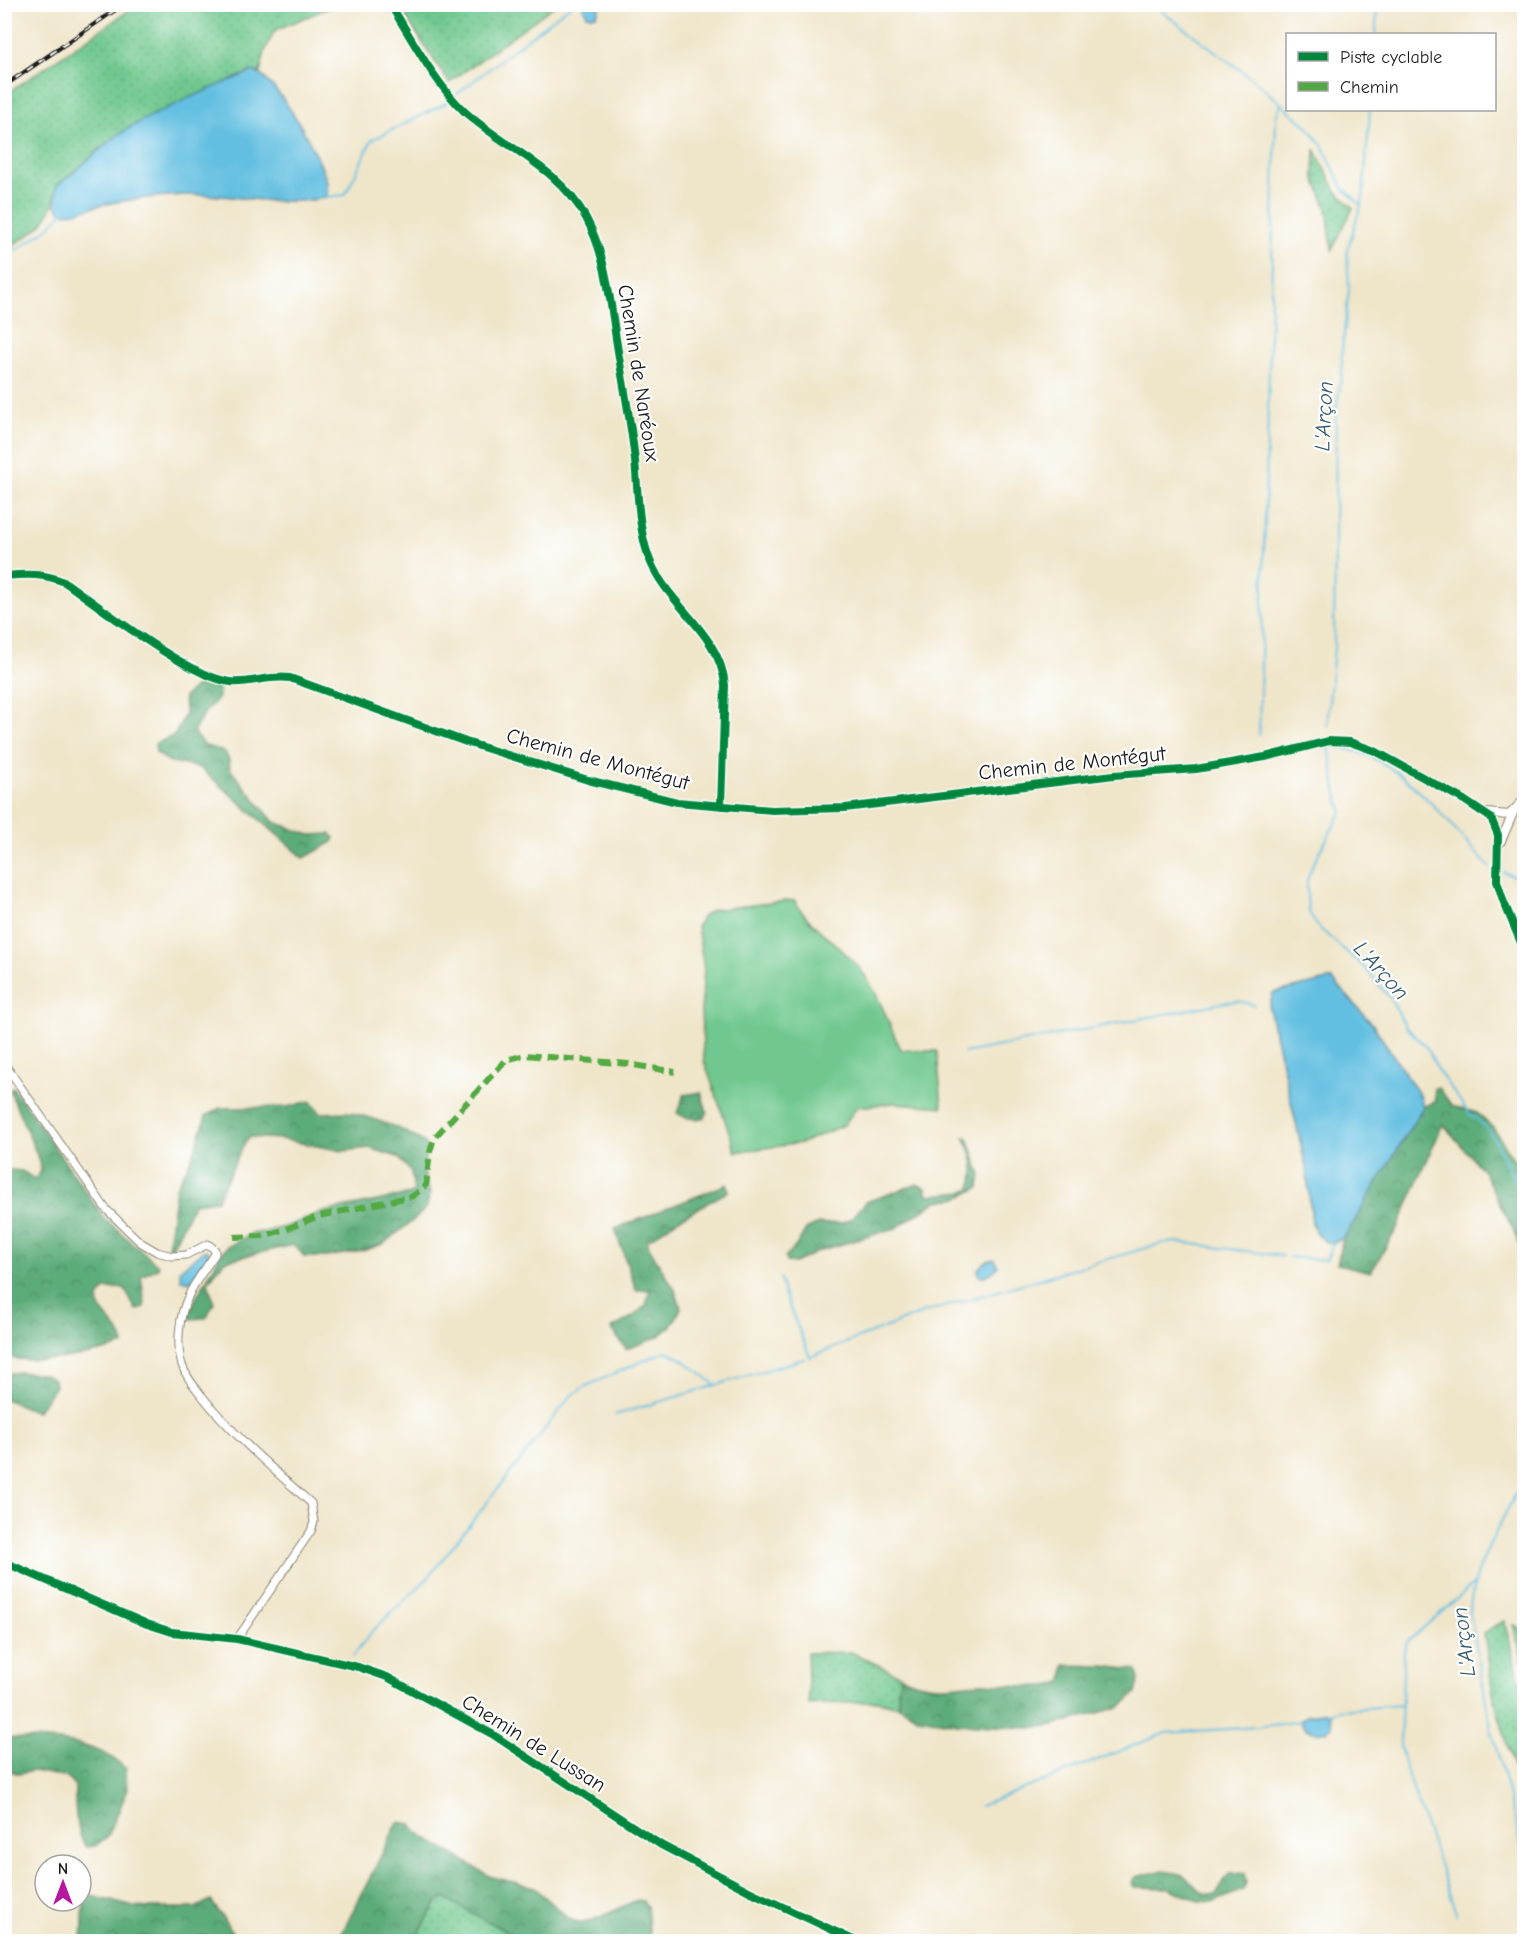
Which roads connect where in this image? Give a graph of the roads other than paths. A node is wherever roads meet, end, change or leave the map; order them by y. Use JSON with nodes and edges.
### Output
{"nodes":[{"id":1,"x":390,"y":4,"type":"edge"},
{"id":2,"x":4,"y":576,"type":"edge"},
{"id":3,"x":1524,"y":800,"type":"edge"},
{"id":4,"x":721,"y":806,"type":"junction"},
{"id":5,"x":1514,"y":811,"type":"junction"},
{"id":6,"x":1485,"y":813,"type":"junction"},
{"id":7,"x":1499,"y":846,"type":"junction"},
{"id":8,"x":1524,"y":950,"type":"edge"},
{"id":9,"x":4,"y":1063,"type":"edge"},
{"id":10,"x":4,"y":1562,"type":"edge"},
{"id":11,"x":237,"y":1639,"type":"junction"},
{"id":12,"x":858,"y":1941,"type":"edge"}],
"edges":[{"from":1,"to":4,"type":"street","name":"Chemin de Naréoux"},
{"from":2,"to":4,"type":"street","name":"Chemin de Montégut"},
{"from":3,"to":5,"type":"street"},
{"from":4,"to":6,"type":"street","name":"Chemin de Montégut"},
{"from":5,"to":6,"type":"street"},
{"from":5,"to":7,"type":"street"},
{"from":6,"to":7,"type":"street"},
{"from":7,"to":8,"type":"street"},
{"from":9,"to":11,"type":"street"},
{"from":10,"to":11,"type":"street","name":"Chemin de Lussan"},
{"from":11,"to":12,"type":"street","name":"Chemin de Lussan"}]}
